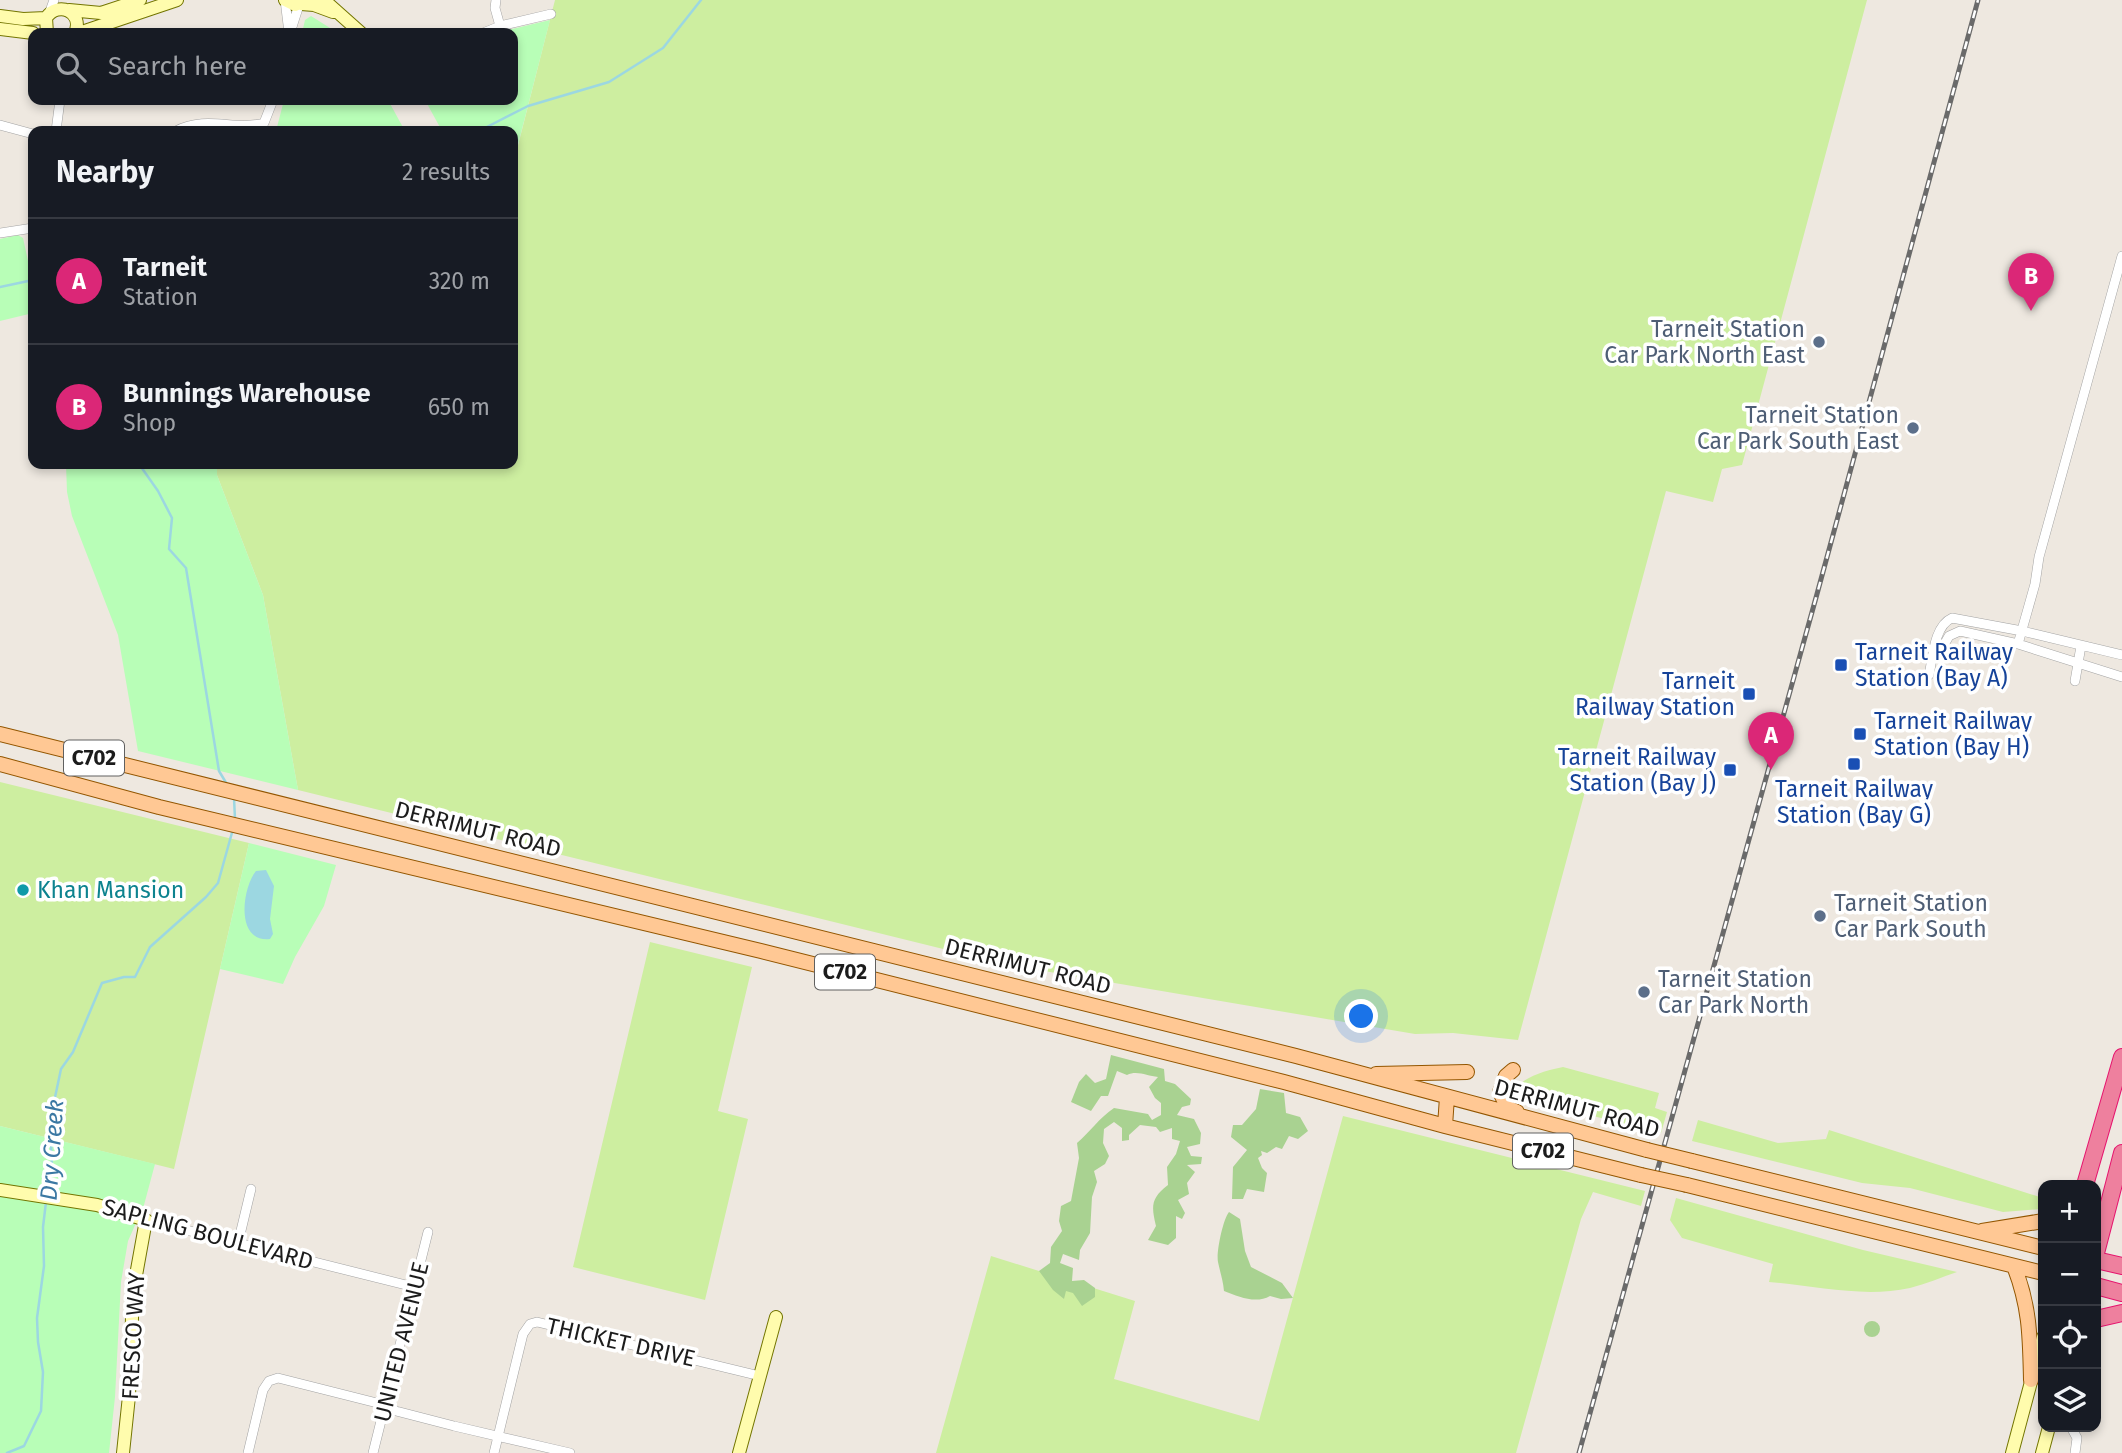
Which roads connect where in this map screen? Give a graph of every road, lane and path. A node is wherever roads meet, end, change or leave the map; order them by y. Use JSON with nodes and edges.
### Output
{"nodes":[{"id":1,"x":54,"y":0,"type":"edge"},
{"id":2,"x":139,"y":0,"type":"edge"},
{"id":3,"x":177,"y":0,"type":"edge"},
{"id":4,"x":285,"y":0,"type":"edge"},
{"id":5,"x":324,"y":0,"type":"edge"},
{"id":6,"x":496,"y":0,"type":"edge"},
{"id":7,"x":302,"y":3,"type":"edge"},
{"id":8,"x":67,"y":6,"type":"edge"},
{"id":9,"x":337,"y":13,"type":"junction"},
{"id":10,"x":551,"y":14,"type":"dead end"},
{"id":11,"x":0,"y":16,"type":"edge"},
{"id":12,"x":47,"y":16,"type":"junction"},
{"id":13,"x":499,"y":26,"type":"junction"},
{"id":14,"x":45,"y":28,"type":"edge"},
{"id":15,"x":77,"y":28,"type":"edge"},
{"id":16,"x":92,"y":28,"type":"edge"},
{"id":17,"x":289,"y":28,"type":"edge"},
{"id":18,"x":292,"y":28,"type":"edge"},
{"id":19,"x":354,"y":28,"type":"edge"},
{"id":20,"x":495,"y":28,"type":"edge"},
{"id":21,"x":0,"y":29,"type":"edge"},
{"id":22,"x":28,"y":32,"type":"edge"},
{"id":23,"x":59,"y":105,"type":"edge"},
{"id":24,"x":271,"y":105,"type":"edge"},
{"id":25,"x":0,"y":125,"type":"edge"},
{"id":26,"x":57,"y":126,"type":"edge"},
{"id":27,"x":192,"y":126,"type":"edge"},
{"id":28,"x":28,"y":133,"type":"edge"},
{"id":29,"x":28,"y":228,"type":"edge"},
{"id":30,"x":0,"y":233,"type":"edge"},
{"id":31,"x":2122,"y":256,"type":"edge"},
{"id":32,"x":2022,"y":631,"type":"junction"},
{"id":33,"x":2018,"y":644,"type":"junction"},
{"id":34,"x":2081,"y":646,"type":"junction"},
{"id":35,"x":2122,"y":655,"type":"edge"},
{"id":36,"x":2079,"y":665,"type":"junction"},
{"id":37,"x":2122,"y":677,"type":"edge"},
{"id":38,"x":2075,"y":681,"type":"dead end"},
{"id":39,"x":0,"y":734,"type":"edge"},
{"id":40,"x":0,"y":764,"type":"edge"},
{"id":41,"x":2122,"y":1057,"type":"edge"},
{"id":42,"x":1513,"y":1070,"type":"dead end"},
{"id":43,"x":1467,"y":1072,"type":"dead end"},
{"id":44,"x":1364,"y":1074,"type":"junction"},
{"id":45,"x":1447,"y":1097,"type":"junction"},
{"id":46,"x":1462,"y":1101,"type":"junction"},
{"id":47,"x":1525,"y":1116,"type":"junction"},
{"id":48,"x":1444,"y":1126,"type":"junction"},
{"id":49,"x":2122,"y":1154,"type":"edge"},
{"id":50,"x":2122,"y":1168,"type":"edge"},
{"id":51,"x":2086,"y":1180,"type":"edge"},
{"id":52,"x":251,"y":1189,"type":"dead end"},
{"id":53,"x":0,"y":1190,"type":"edge"},
{"id":54,"x":146,"y":1220,"type":"junction"},
{"id":55,"x":2038,"y":1221,"type":"edge"},
{"id":56,"x":428,"y":1231,"type":"dead end"},
{"id":57,"x":1977,"y":1232,"type":"junction"},
{"id":58,"x":238,"y":1243,"type":"junction"},
{"id":59,"x":2099,"y":1243,"type":"edge"},
{"id":60,"x":2038,"y":1247,"type":"edge"},
{"id":61,"x":2101,"y":1261,"type":"edge"},
{"id":62,"x":2014,"y":1266,"type":"junction"},
{"id":63,"x":2122,"y":1266,"type":"edge"},
{"id":64,"x":2038,"y":1272,"type":"edge"},
{"id":65,"x":414,"y":1287,"type":"junction"},
{"id":66,"x":2101,"y":1287,"type":"edge"},
{"id":67,"x":2122,"y":1293,"type":"edge"},
{"id":68,"x":2122,"y":1313,"type":"edge"},
{"id":69,"x":776,"y":1317,"type":"dead end"},
{"id":70,"x":2101,"y":1318,"type":"edge"},
{"id":71,"x":2038,"y":1355,"type":"edge"},
{"id":72,"x":760,"y":1376,"type":"junction"},
{"id":73,"x":2031,"y":1380,"type":"junction"},
{"id":74,"x":385,"y":1405,"type":"junction"},
{"id":75,"x":2048,"y":1432,"type":"edge"},
{"id":76,"x":2074,"y":1432,"type":"edge"},
{"id":77,"x":498,"y":1435,"type":"junction"},
{"id":78,"x":123,"y":1453,"type":"edge"},
{"id":79,"x":248,"y":1453,"type":"edge"},
{"id":80,"x":373,"y":1453,"type":"edge"},
{"id":81,"x":494,"y":1453,"type":"edge"},
{"id":82,"x":570,"y":1453,"type":"edge"},
{"id":83,"x":739,"y":1453,"type":"edge"},
{"id":84,"x":2012,"y":1453,"type":"edge"},
{"id":85,"x":2042,"y":1453,"type":"edge"},
{"id":86,"x":2075,"y":1453,"type":"edge"}],
"edges":[{"from":1,"to":12,"type":"street"},
{"from":2,"to":8,"type":"street"},
{"from":3,"to":16,"type":"street"},
{"from":4,"to":7,"type":"street"},
{"from":4,"to":17,"type":"street"},
{"from":5,"to":9,"type":"street"},
{"from":6,"to":13,"type":"street"},
{"from":7,"to":9,"type":"street"},
{"from":7,"to":18,"type":"street"},
{"from":8,"to":12,"type":"street"},
{"from":8,"to":15,"type":"street"},
{"from":9,"to":19,"type":"street"},
{"from":10,"to":13,"type":"street"},
{"from":11,"to":12,"type":"street"},
{"from":12,"to":14,"type":"street"},
{"from":13,"to":20,"type":"street"},
{"from":21,"to":22,"type":"street"},
{"from":23,"to":26,"type":"street"},
{"from":24,"to":27,"type":"street"},
{"from":25,"to":28,"type":"street"},
{"from":29,"to":30,"type":"street"},
{"from":31,"to":32,"type":"street"},
{"from":32,"to":33,"type":"street"},
{"from":32,"to":33,"type":"street"},
{"from":32,"to":34,"type":"street"},
{"from":33,"to":36,"type":"street"},
{"from":34,"to":35,"type":"street"},
{"from":34,"to":36,"type":"street"},
{"from":36,"to":37,"type":"street"},
{"from":36,"to":38,"type":"street"},
{"from":39,"to":44,"type":"main road","name":"DERRIMUT ROAD","number":"C702"},
{"from":40,"to":48,"type":"main road","number":"C702"},
{"from":41,"to":51,"type":"highway"},
{"from":42,"to":47,"type":"main road"},
{"from":43,"to":44,"type":"main road"},
{"from":44,"to":45,"type":"main road","name":"DERRIMUT ROAD","number":"C702"},
{"from":45,"to":46,"type":"main road","name":"DERRIMUT ROAD","number":"C702"},
{"from":45,"to":48,"type":"main road"},
{"from":46,"to":47,"type":"main road","name":"DERRIMUT ROAD","number":"C702"},
{"from":46,"to":48,"type":"main road"},
{"from":47,"to":57,"type":"main road","name":"DERRIMUT ROAD","number":"C702","bridge":true},
{"from":48,"to":62,"type":"main road","number":"C702","bridge":true},
{"from":49,"to":50,"type":"highway"},
{"from":49,"to":59,"type":"highway"},
{"from":52,"to":58,"type":"street"},
{"from":53,"to":54,"type":"street","name":"SAPLING BOULEVARD"},
{"from":54,"to":58,"type":"street","name":"SAPLING BOULEVARD"},
{"from":54,"to":78,"type":"street","name":"FRESCO WAY"},
{"from":55,"to":57,"type":"main road"},
{"from":56,"to":65,"type":"street","name":"UNITED AVENUE"},
{"from":57,"to":60,"type":"main road","name":"DERRIMUT ROAD","number":"C702"},
{"from":58,"to":65,"type":"street","name":"SAPLING BOULEVARD"},
{"from":61,"to":63,"type":"highway"},
{"from":62,"to":64,"type":"main road","number":"C702"},
{"from":62,"to":73,"type":"main road"},
{"from":65,"to":74,"type":"street","name":"UNITED AVENUE"},
{"from":66,"to":67,"type":"highway"},
{"from":68,"to":70,"type":"highway"},
{"from":69,"to":72,"type":"street"},
{"from":71,"to":73,"type":"street"},
{"from":72,"to":77,"type":"street","name":"THICKET DRIVE"},
{"from":72,"to":83,"type":"street"},
{"from":73,"to":84,"type":"street"},
{"from":74,"to":77,"type":"street"},
{"from":74,"to":79,"type":"street"},
{"from":74,"to":80,"type":"street","name":"UNITED AVENUE"},
{"from":75,"to":85,"type":"street"},
{"from":76,"to":86,"type":"street"},
{"from":77,"to":81,"type":"street","name":"THICKET DRIVE"},
{"from":77,"to":82,"type":"street"}]}
